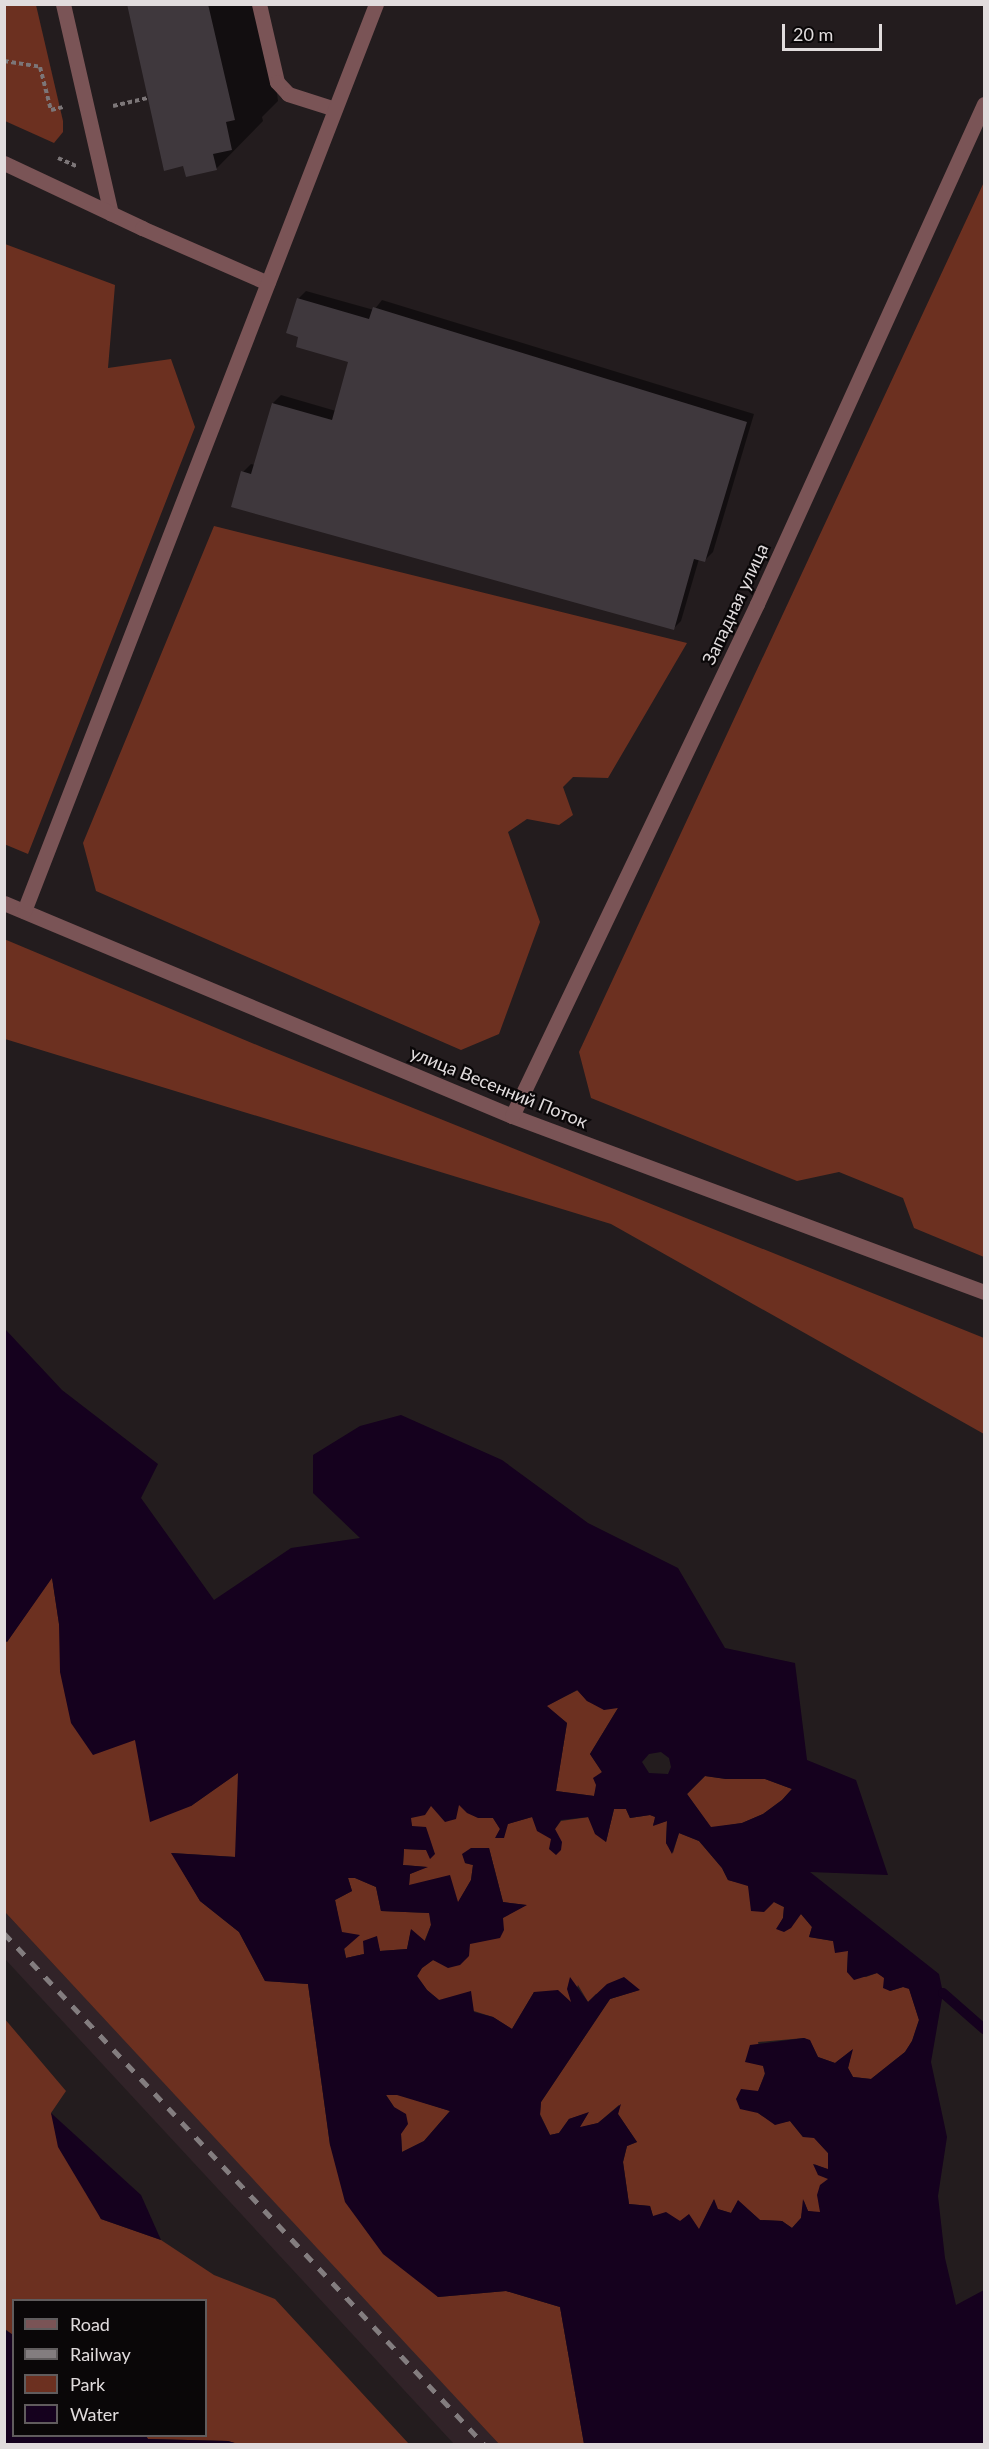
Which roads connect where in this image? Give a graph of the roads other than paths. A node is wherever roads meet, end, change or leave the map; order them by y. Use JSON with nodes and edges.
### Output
{"nodes":[{"id":1,"x":63,"y":4,"type":"edge"},
{"id":2,"x":259,"y":4,"type":"edge"},
{"id":3,"x":376,"y":4,"type":"edge"},
{"id":4,"x":984,"y":105,"type":"edge"},
{"id":5,"x":335,"y":109,"type":"junction"},
{"id":6,"x":4,"y":163,"type":"edge"},
{"id":7,"x":111,"y":214,"type":"junction"},
{"id":8,"x":268,"y":283,"type":"junction"},
{"id":9,"x":4,"y":903,"type":"edge"},
{"id":10,"x":24,"y":911,"type":"junction"},
{"id":11,"x":512,"y":1116,"type":"junction"},
{"id":12,"x":984,"y":1292,"type":"edge"}],
"edges":[{"from":1,"to":7,"type":"street"},
{"from":2,"to":5,"type":"street"},
{"from":3,"to":5,"type":"street"},
{"from":4,"to":11,"type":"street","name":"Западная улица"},
{"from":5,"to":8,"type":"street"},
{"from":6,"to":7,"type":"street"},
{"from":7,"to":8,"type":"street"},
{"from":8,"to":10,"type":"street"},
{"from":9,"to":10,"type":"street","name":"улица Весенний Поток"},
{"from":10,"to":11,"type":"street","name":"улица Весенний Поток"},
{"from":11,"to":12,"type":"street","name":"улица Весенний Поток"}]}
